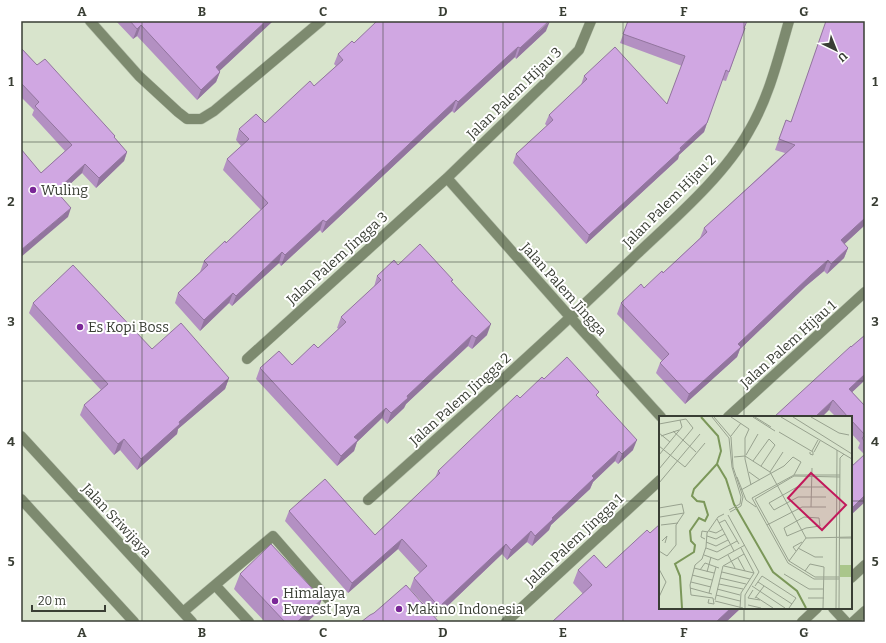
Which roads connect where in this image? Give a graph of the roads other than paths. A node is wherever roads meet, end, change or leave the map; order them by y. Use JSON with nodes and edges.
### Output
{"nodes":[{"id":1,"x":90,"y":21,"type":"edge"},
{"id":2,"x":321,"y":21,"type":"edge"},
{"id":3,"x":591,"y":21,"type":"edge"},
{"id":4,"x":789,"y":21,"type":"edge"},
{"id":5,"x":447,"y":178,"type":"junction"},
{"id":6,"x":865,"y":292,"type":"edge"},
{"id":7,"x":571,"y":318,"type":"junction"},
{"id":8,"x":247,"y":359,"type":"dead end"},
{"id":9,"x":660,"y":416,"type":"edge"},
{"id":10,"x":729,"y":416,"type":"edge"},
{"id":11,"x":21,"y":436,"type":"edge"},
{"id":12,"x":659,"y":481,"type":"edge"},
{"id":13,"x":21,"y":499,"type":"edge"},
{"id":14,"x":368,"y":500,"type":"dead end"},
{"id":15,"x":865,"y":565,"type":"edge"},
{"id":16,"x":852,"y":577,"type":"edge"},
{"id":17,"x":215,"y":585,"type":"junction"},
{"id":18,"x":328,"y":599,"type":"dead end"},
{"id":19,"x":816,"y":609,"type":"edge"},
{"id":20,"x":834,"y":609,"type":"edge"},
{"id":21,"x":865,"y":611,"type":"edge"},
{"id":22,"x":183,"y":612,"type":"junction"},
{"id":23,"x":134,"y":622,"type":"edge"},
{"id":24,"x":192,"y":622,"type":"edge"},
{"id":25,"x":249,"y":622,"type":"edge"},
{"id":26,"x":506,"y":622,"type":"edge"},
{"id":27,"x":802,"y":622,"type":"edge"},
{"id":28,"x":846,"y":622,"type":"edge"},
{"id":29,"x":852,"y":622,"type":"edge"}],
"edges":[{"from":1,"to":2,"type":"street"},
{"from":3,"to":5,"type":"street","name":"Jalan Palem Hijau 3"},
{"from":4,"to":7,"type":"street","name":"Jalan Palem Hijau 2"},
{"from":5,"to":7,"type":"street","name":"Jalan Palem Jingga"},
{"from":5,"to":8,"type":"street","name":"Jalan Palem Jingga 3"},
{"from":6,"to":10,"type":"street","name":"Jalan Palem Hijau 1"},
{"from":7,"to":9,"type":"street","name":"Jalan Palem Jingga"},
{"from":7,"to":14,"type":"street","name":"Jalan Palem Jingga 2"},
{"from":11,"to":22,"type":"street","name":"Jalan Sriwijaya"},
{"from":12,"to":26,"type":"street","name":"Jalan Palem Jingga 1"},
{"from":13,"to":23,"type":"street"},
{"from":15,"to":16,"type":"street"},
{"from":17,"to":18,"type":"street"},
{"from":17,"to":22,"type":"street"},
{"from":17,"to":25,"type":"street"},
{"from":19,"to":27,"type":"street"},
{"from":20,"to":28,"type":"street"},
{"from":21,"to":29,"type":"street"},
{"from":22,"to":24,"type":"street","name":"Jalan Sriwijaya"}]}
